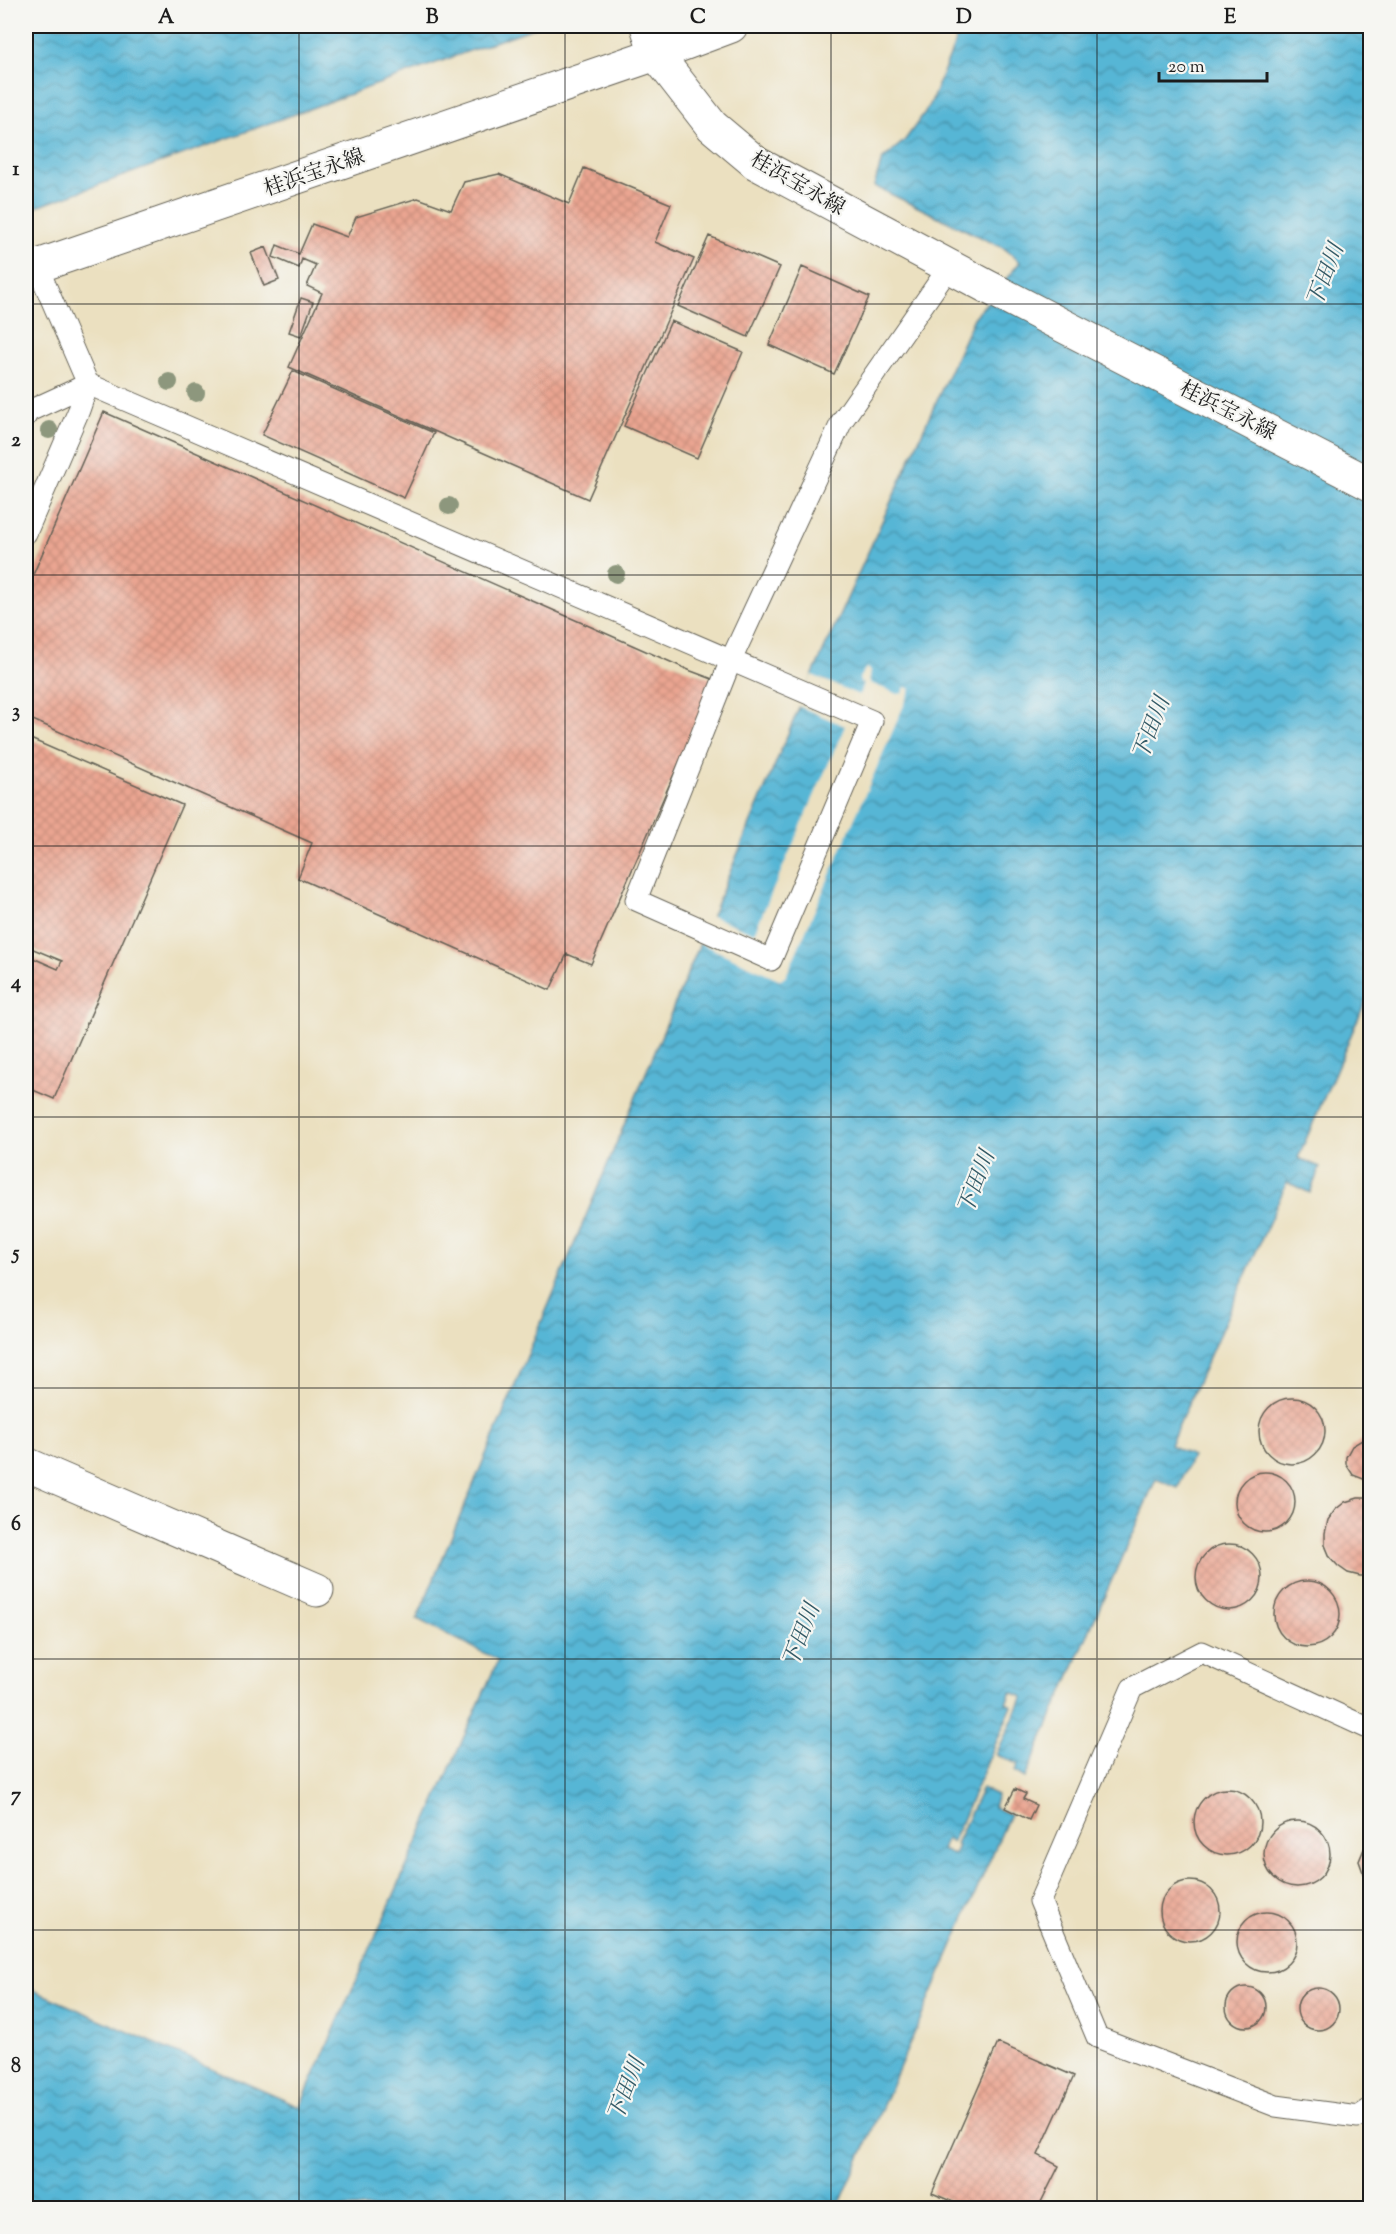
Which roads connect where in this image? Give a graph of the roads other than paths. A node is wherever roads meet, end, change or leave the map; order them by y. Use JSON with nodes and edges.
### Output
{"nodes":[{"id":1,"x":731,"y":26,"type":"edge"},
{"id":2,"x":652,"y":40,"type":"edge"},
{"id":3,"x":950,"y":266,"type":"junction"},
{"id":4,"x":31,"y":268,"type":"edge"},
{"id":5,"x":88,"y":384,"type":"junction"},
{"id":6,"x":26,"y":416,"type":"edge"},
{"id":7,"x":1371,"y":484,"type":"edge"},
{"id":8,"x":26,"y":533,"type":"edge"},
{"id":9,"x":731,"y":660,"type":"junction"},
{"id":10,"x":26,"y":1464,"type":"edge"},
{"id":11,"x":317,"y":1590,"type":"dead end"},
{"id":12,"x":1371,"y":1729,"type":"edge"},
{"id":13,"x":1371,"y":2109,"type":"edge"}],
"edges":[{"from":1,"to":2,"type":"main road"},
{"from":2,"to":3,"type":"main road","name":"桂浜宝永線"},
{"from":2,"to":4,"type":"main road","name":"桂浜宝永線"},
{"from":3,"to":7,"type":"main road","name":"桂浜宝永線"},
{"from":3,"to":9,"type":"lane"},
{"from":4,"to":5,"type":"lane"},
{"from":5,"to":6,"type":"lane"},
{"from":5,"to":8,"type":"lane"},
{"from":5,"to":9,"type":"lane"},
{"from":9,"to":9,"type":"lane"},
{"from":10,"to":11,"type":"main road"},
{"from":12,"to":13,"type":"lane"}]}
